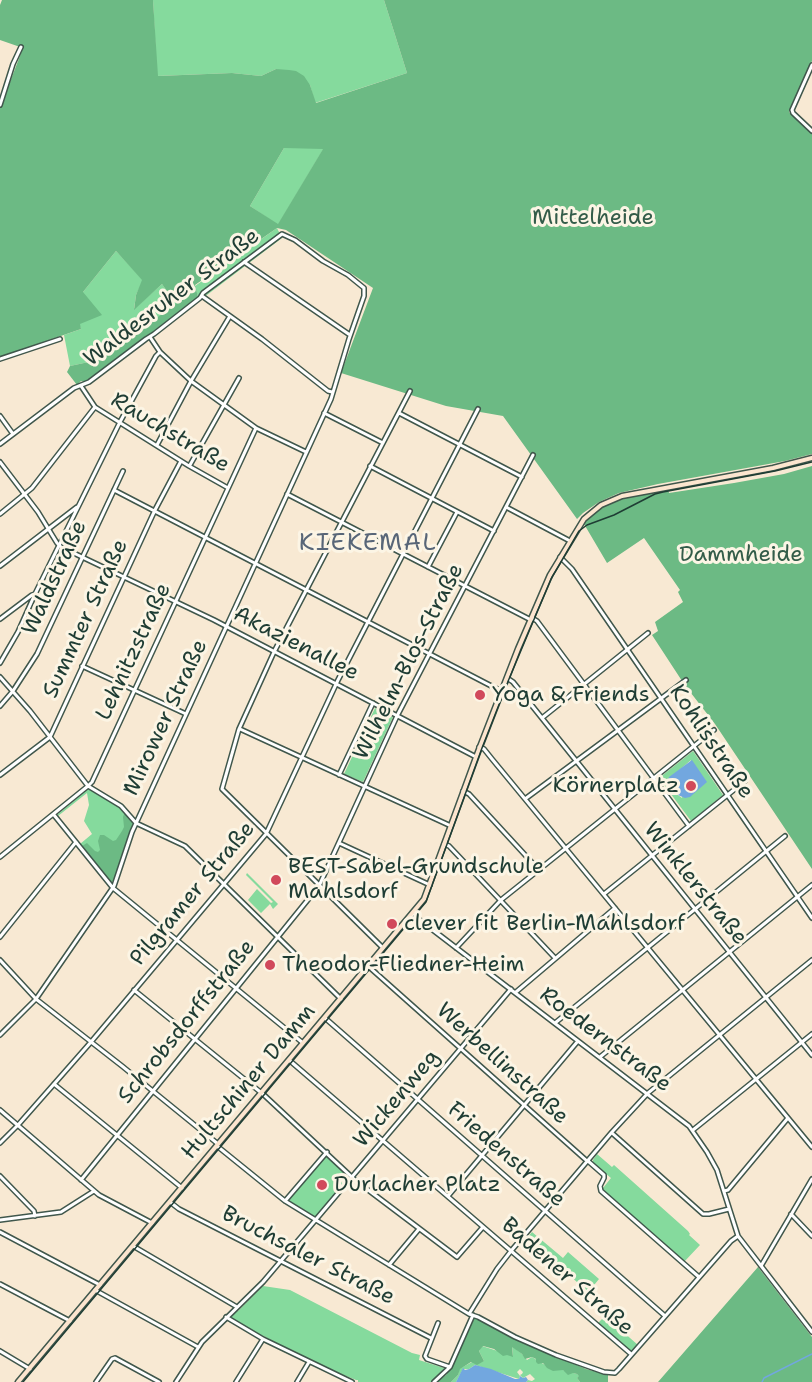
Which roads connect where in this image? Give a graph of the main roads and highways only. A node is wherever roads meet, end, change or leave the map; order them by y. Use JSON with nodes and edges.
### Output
{"nodes":[{"id":1,"x":812,"y":458,"type":"edge"},
{"id":2,"x":18,"y":1382,"type":"edge"}],
"edges":[{"from":1,"to":2,"type":"main road","name":"Hultschiner Damm"}]}
